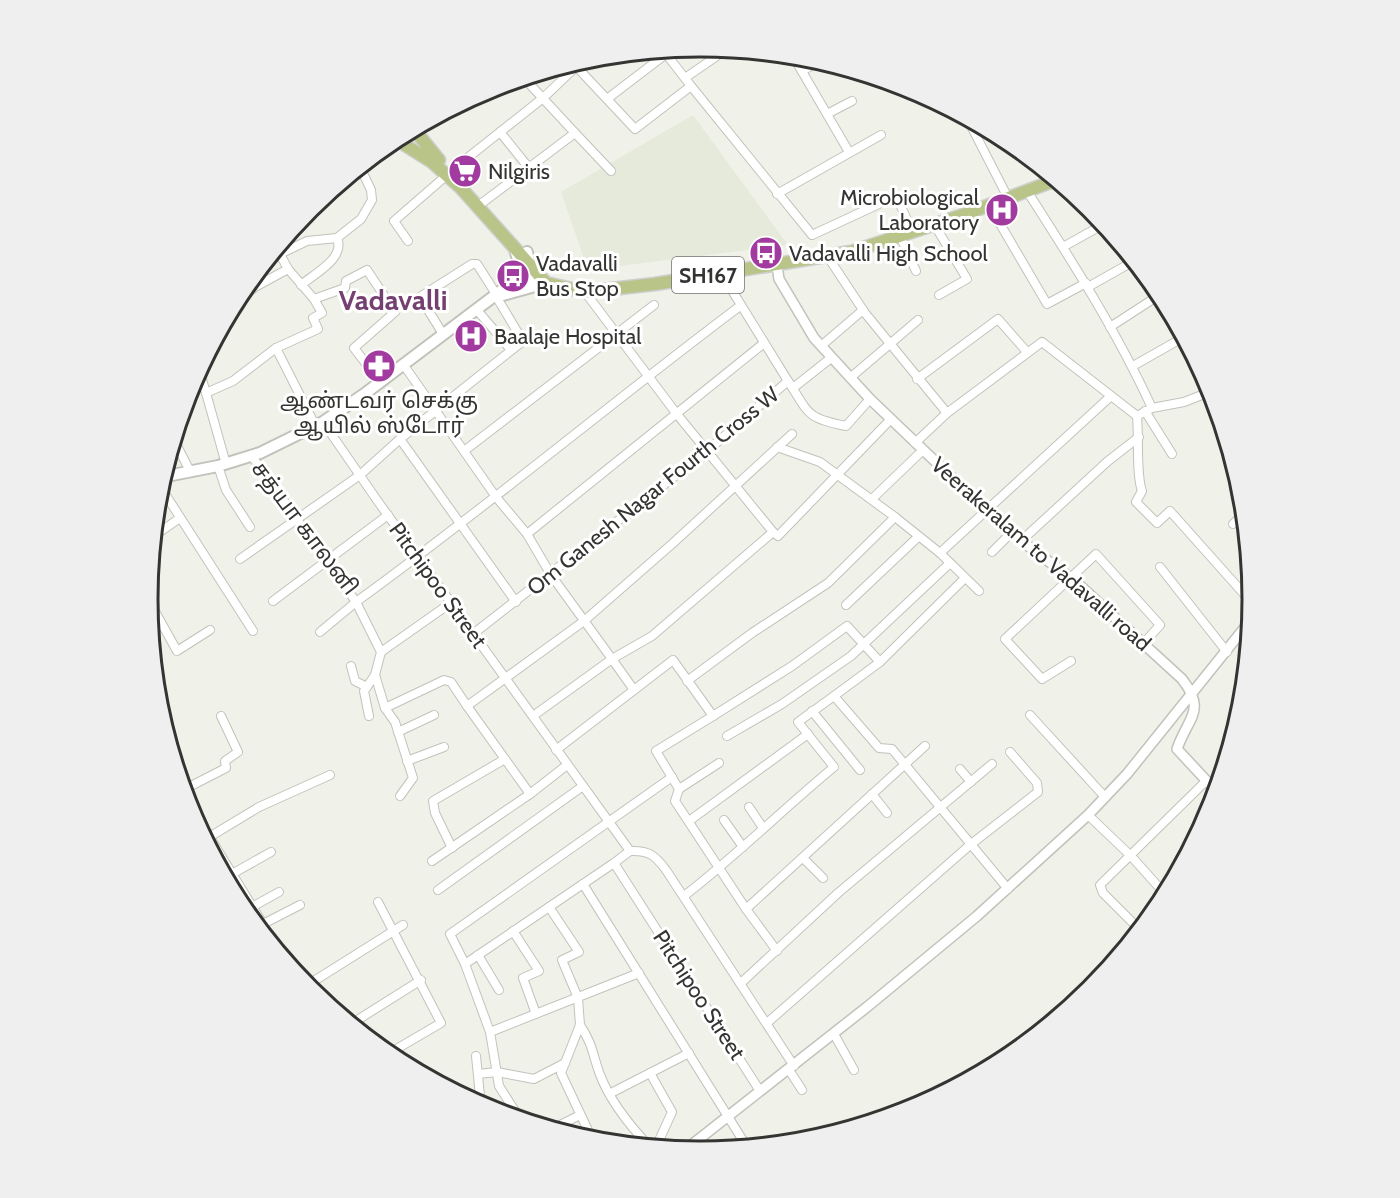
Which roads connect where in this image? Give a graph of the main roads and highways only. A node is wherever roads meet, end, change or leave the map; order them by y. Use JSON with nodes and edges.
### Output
{"nodes":[{"id":1,"x":420,"y":135,"type":"edge"},
{"id":2,"x":403,"y":145,"type":"edge"},
{"id":3,"x":449,"y":173,"type":"junction"},
{"id":4,"x":1040,"y":178,"type":"edge"},
{"id":5,"x":1047,"y":183,"type":"edge"},
{"id":6,"x":513,"y":246,"type":"junction"},
{"id":7,"x":527,"y":252,"type":"junction"},
{"id":8,"x":776,"y":262,"type":"junction"},
{"id":9,"x":729,"y":269,"type":"junction"},
{"id":10,"x":539,"y":274,"type":"junction"},
{"id":11,"x":518,"y":278,"type":"junction"},
{"id":12,"x":509,"y":292,"type":"junction"},
{"id":13,"x":496,"y":296,"type":"junction"},
{"id":14,"x":172,"y":475,"type":"edge"}],
"edges":[{"from":1,"to":3,"type":"main road","number":"SH167"},
{"from":2,"to":3,"type":"main road","number":"SH167"},
{"from":3,"to":6,"type":"main road","number":"SH167"},
{"from":3,"to":7,"type":"main road","number":"SH167"},
{"from":4,"to":8,"type":"main road","number":"SH167"},
{"from":5,"to":8,"type":"main road","number":"SH167"},
{"from":6,"to":10,"type":"main road","number":"SH167"},
{"from":6,"to":11,"type":"main road"},
{"from":7,"to":10,"type":"main road","number":"SH167"},
{"from":7,"to":10,"type":"main road"},
{"from":8,"to":9,"type":"main road","number":"SH167"},
{"from":9,"to":10,"type":"main road","number":"SH167"},
{"from":9,"to":10,"type":"main road","number":"SH167"},
{"from":10,"to":11,"type":"main road"},
{"from":10,"to":12,"type":"main road"},
{"from":10,"to":12,"type":"main road"},
{"from":11,"to":13,"type":"main road"},
{"from":12,"to":13,"type":"main road"},
{"from":13,"to":14,"type":"main road"}]}
